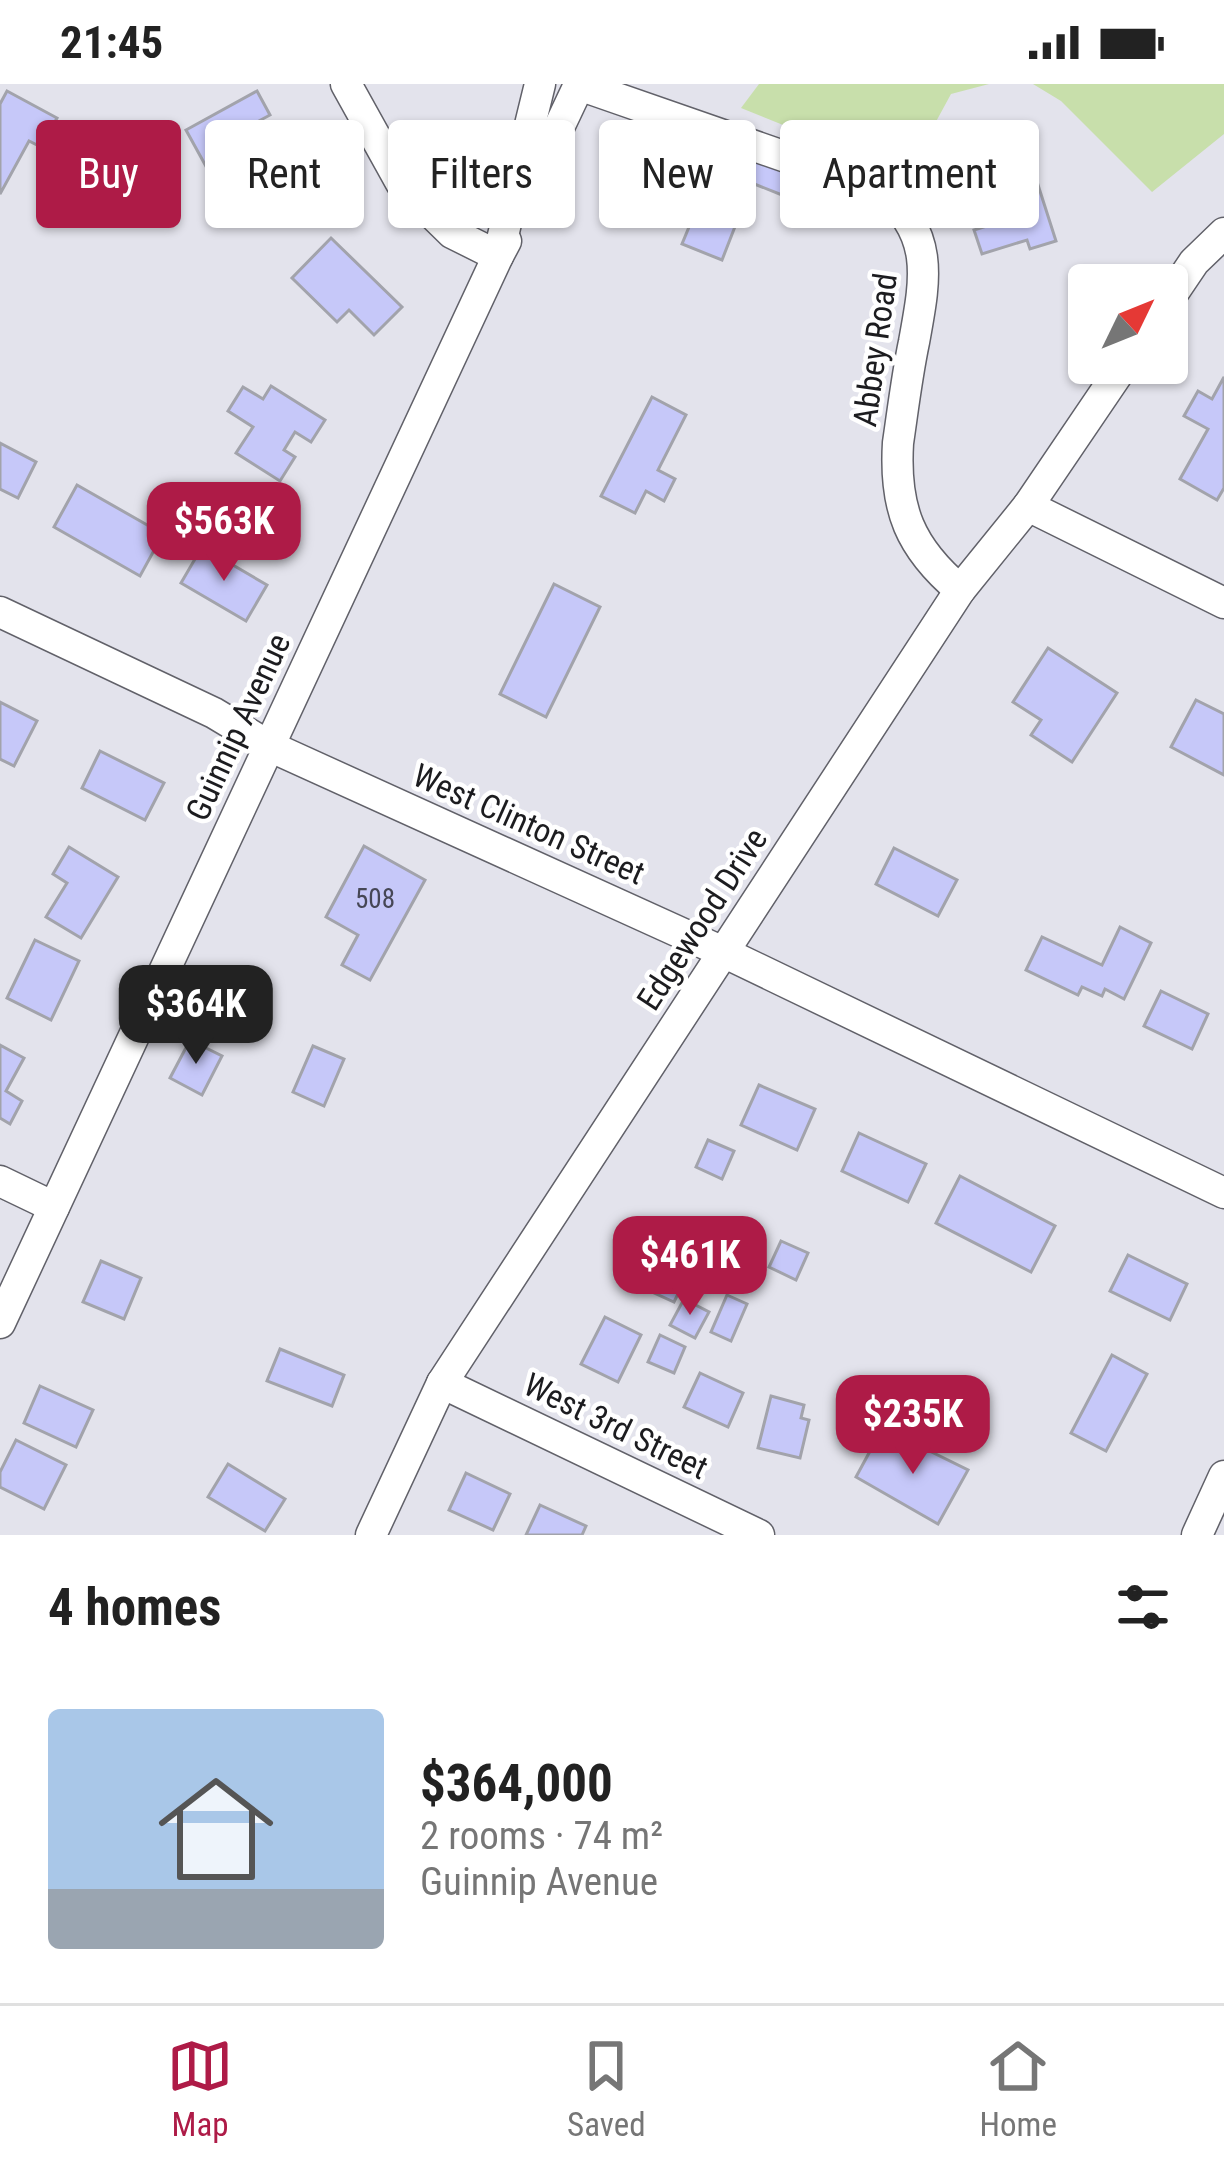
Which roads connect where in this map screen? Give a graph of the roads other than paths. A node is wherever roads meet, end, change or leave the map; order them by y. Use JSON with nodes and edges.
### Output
{"nodes":[{"id":1,"x":346,"y":84,"type":"edge"},
{"id":2,"x":540,"y":84,"type":"edge"},
{"id":3,"x":1224,"y":233,"type":"edge"},
{"id":4,"x":498,"y":256,"type":"junction"},
{"id":5,"x":1188,"y":271,"type":"edge"},
{"id":6,"x":1111,"y":384,"type":"edge"},
{"id":7,"x":1028,"y":506,"type":"junction"},
{"id":8,"x":960,"y":590,"type":"junction"},
{"id":9,"x":1224,"y":603,"type":"edge"},
{"id":10,"x":0,"y":612,"type":"edge"},
{"id":11,"x":269,"y":746,"type":"junction"},
{"id":12,"x":723,"y":952,"type":"junction"},
{"id":13,"x":0,"y":1181,"type":"edge"},
{"id":14,"x":1224,"y":1193,"type":"edge"},
{"id":15,"x":54,"y":1207,"type":"junction"},
{"id":16,"x":0,"y":1323,"type":"edge"},
{"id":17,"x":442,"y":1383,"type":"junction"},
{"id":18,"x":1224,"y":1476,"type":"edge"},
{"id":19,"x":371,"y":1535,"type":"edge"},
{"id":20,"x":759,"y":1535,"type":"edge"},
{"id":21,"x":1197,"y":1535,"type":"edge"}],
"edges":[{"from":1,"to":4,"type":"street"},
{"from":2,"to":4,"type":"street","name":"Guinnip Avenue"},
{"from":3,"to":5,"type":"street"},
{"from":4,"to":8,"type":"street","name":"Abbey Road"},
{"from":4,"to":11,"type":"street","name":"Guinnip Avenue"},
{"from":6,"to":7,"type":"street","name":"Edgewood Drive"},
{"from":7,"to":8,"type":"street","name":"Edgewood Drive"},
{"from":7,"to":9,"type":"street"},
{"from":8,"to":12,"type":"street","name":"Edgewood Drive"},
{"from":10,"to":11,"type":"street","name":"West Clinton Street"},
{"from":11,"to":12,"type":"street","name":"West Clinton Street"},
{"from":11,"to":15,"type":"street","name":"Guinnip Avenue"},
{"from":12,"to":14,"type":"street","name":"West Clinton Street"},
{"from":12,"to":17,"type":"street","name":"Edgewood Drive"},
{"from":13,"to":15,"type":"street"},
{"from":15,"to":16,"type":"street","name":"Guinnip Avenue"},
{"from":17,"to":19,"type":"street","name":"Edgewood Drive"},
{"from":17,"to":20,"type":"street","name":"West 3rd Street"},
{"from":18,"to":21,"type":"street"}]}
